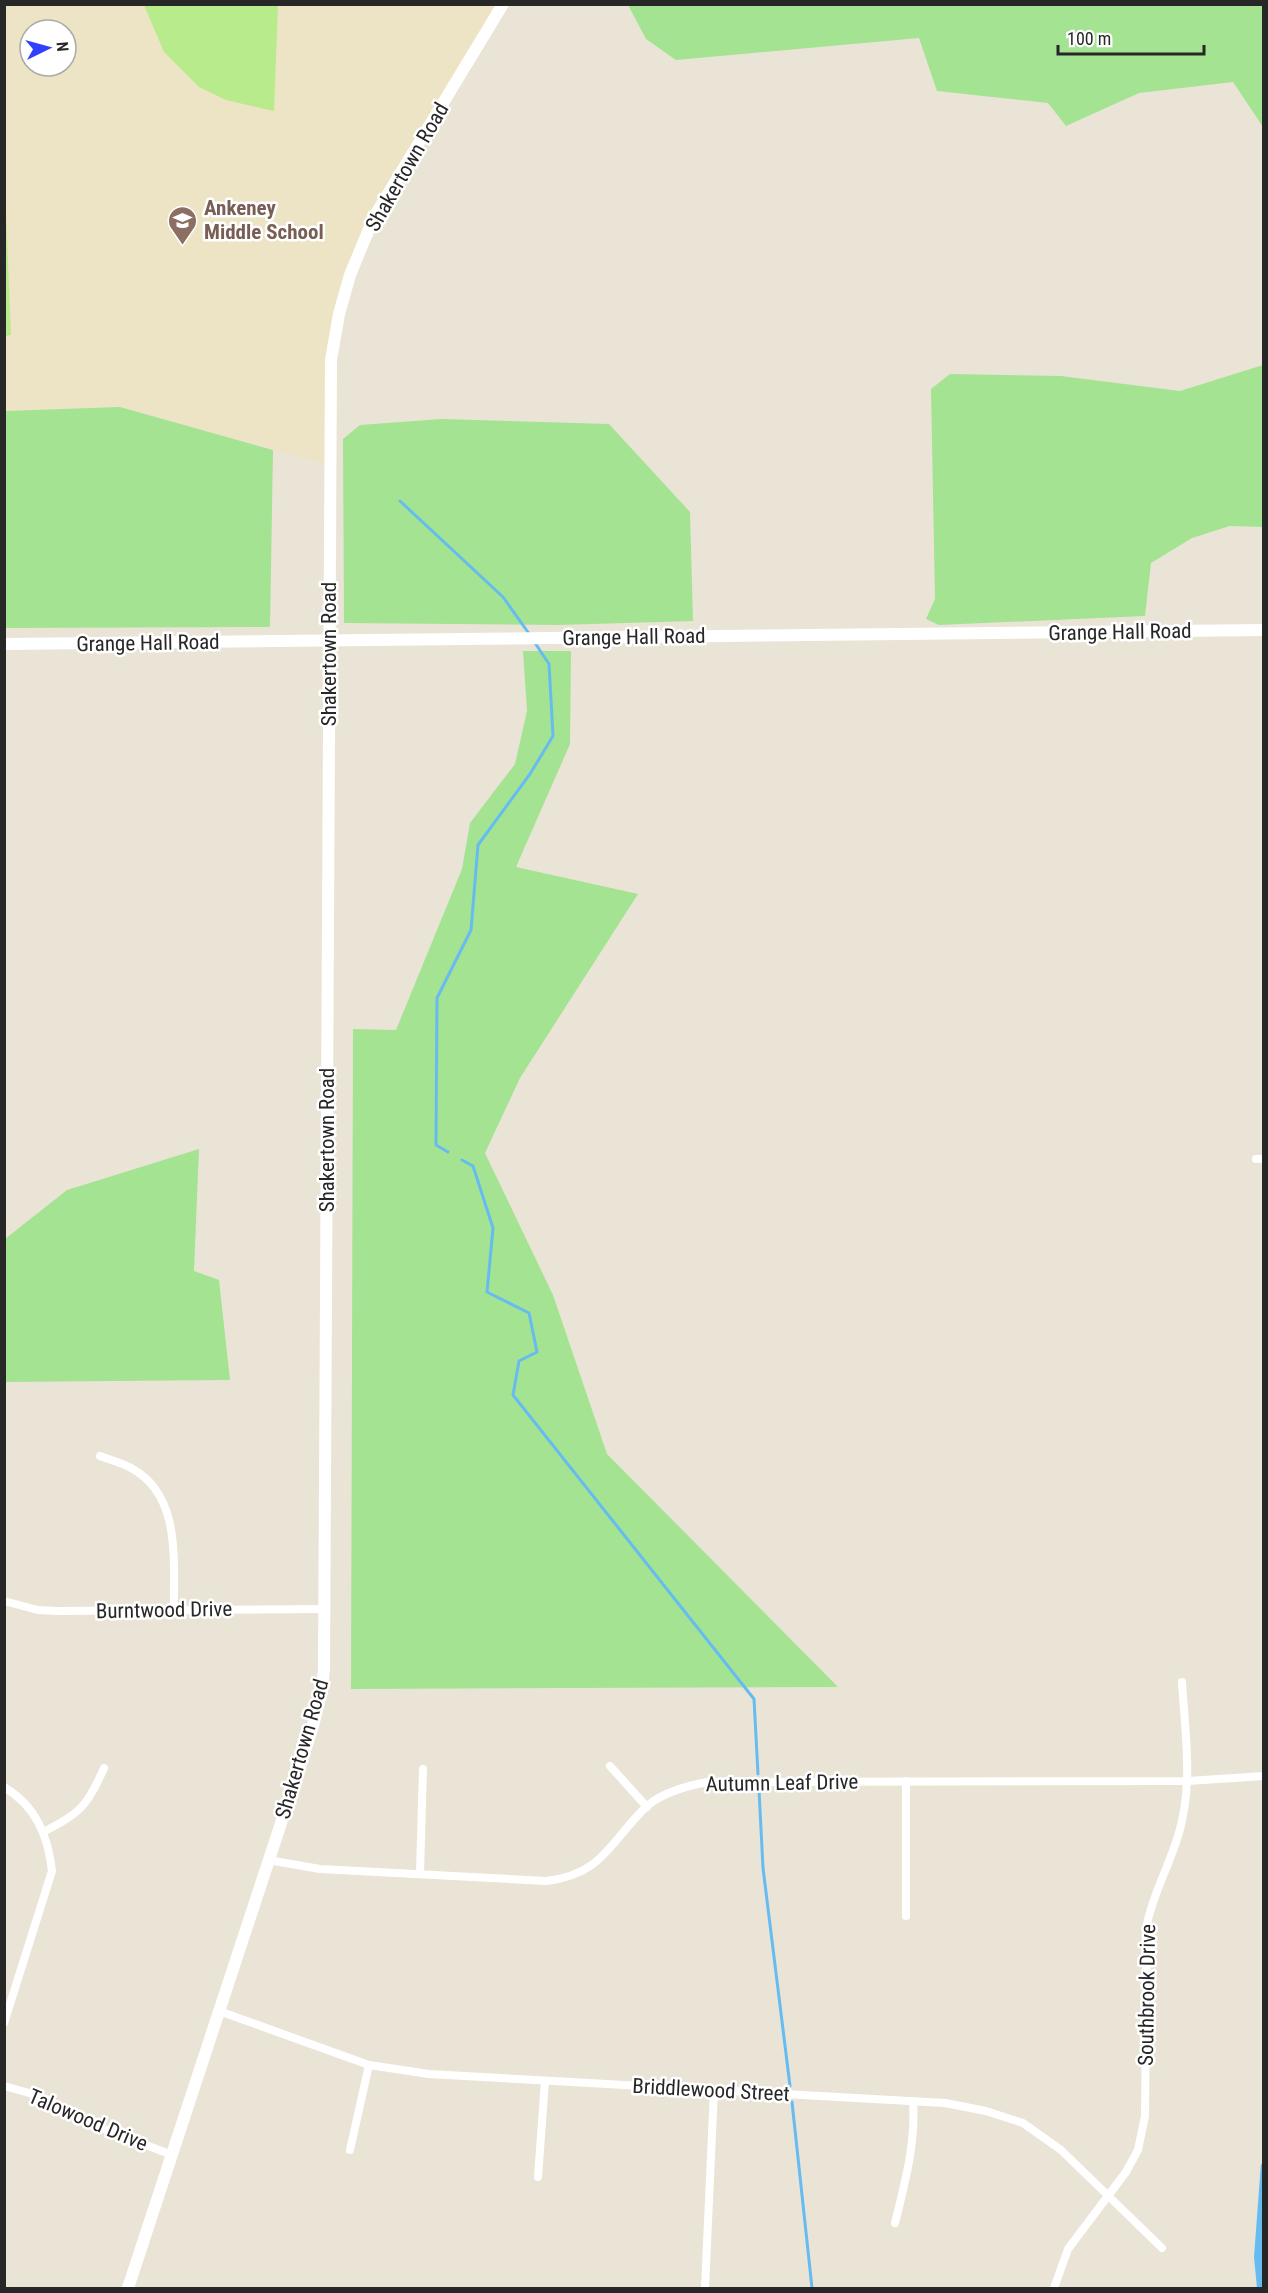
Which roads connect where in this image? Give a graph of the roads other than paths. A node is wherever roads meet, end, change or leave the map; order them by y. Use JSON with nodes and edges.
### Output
{"nodes":[{"id":1,"x":503,"y":4,"type":"edge"},
{"id":2,"x":1263,"y":630,"type":"edge"},
{"id":3,"x":329,"y":640,"type":"junction"},
{"id":4,"x":4,"y":644,"type":"edge"},
{"id":5,"x":100,"y":1456,"type":"dead end"},
{"id":6,"x":4,"y":1601,"type":"edge"},
{"id":7,"x":174,"y":1609,"type":"junction"},
{"id":8,"x":325,"y":1609,"type":"junction"},
{"id":9,"x":1182,"y":1682,"type":"dead end"},
{"id":10,"x":610,"y":1766,"type":"dead end"},
{"id":11,"x":104,"y":1768,"type":"dead end"},
{"id":12,"x":423,"y":1769,"type":"dead end"},
{"id":13,"x":1263,"y":1776,"type":"edge"},
{"id":14,"x":906,"y":1781,"type":"junction"},
{"id":15,"x":1188,"y":1781,"type":"junction"},
{"id":16,"x":4,"y":1787,"type":"edge"},
{"id":17,"x":647,"y":1807,"type":"junction"},
{"id":18,"x":43,"y":1832,"type":"junction"},
{"id":19,"x":268,"y":1860,"type":"junction"},
{"id":20,"x":420,"y":1874,"type":"junction"},
{"id":21,"x":906,"y":1916,"type":"dead end"},
{"id":22,"x":219,"y":2011,"type":"junction"},
{"id":23,"x":4,"y":2023,"type":"edge"},
{"id":24,"x":369,"y":2065,"type":"junction"},
{"id":25,"x":545,"y":2081,"type":"junction"},
{"id":26,"x":4,"y":2086,"type":"edge"},
{"id":27,"x":714,"y":2090,"type":"junction"},
{"id":28,"x":913,"y":2101,"type":"junction"},
{"id":29,"x":350,"y":2150,"type":"dead end"},
{"id":30,"x":171,"y":2155,"type":"junction"},
{"id":31,"x":538,"y":2177,"type":"dead end"},
{"id":32,"x":1108,"y":2195,"type":"junction"},
{"id":33,"x":895,"y":2223,"type":"dead end"},
{"id":34,"x":1162,"y":2248,"type":"dead end"},
{"id":35,"x":128,"y":2289,"type":"edge"},
{"id":36,"x":705,"y":2289,"type":"edge"},
{"id":37,"x":1054,"y":2289,"type":"edge"}],
"edges":[{"from":1,"to":3,"type":"street","name":"Shakertown Road"},
{"from":2,"to":3,"type":"street","name":"Grange Hall Road"},
{"from":3,"to":4,"type":"street","name":"Grange Hall Road"},
{"from":3,"to":8,"type":"street","name":"Shakertown Road"},
{"from":5,"to":7,"type":"street"},
{"from":6,"to":7,"type":"street","name":"Burntwood Drive"},
{"from":7,"to":8,"type":"street","name":"Burntwood Drive"},
{"from":8,"to":19,"type":"street","name":"Shakertown Road"},
{"from":9,"to":15,"type":"street","name":"Southbrook Drive"},
{"from":10,"to":17,"type":"street"},
{"from":11,"to":18,"type":"street"},
{"from":12,"to":20,"type":"street"},
{"from":13,"to":15,"type":"street","name":"Autumn Leaf Drive"},
{"from":14,"to":15,"type":"street","name":"Autumn Leaf Drive"},
{"from":14,"to":17,"type":"street","name":"Autumn Leaf Drive"},
{"from":14,"to":21,"type":"street"},
{"from":15,"to":32,"type":"street","name":"Southbrook Drive"},
{"from":16,"to":18,"type":"street"},
{"from":17,"to":20,"type":"street","name":"Autumn Leaf Drive"},
{"from":18,"to":23,"type":"street"},
{"from":19,"to":20,"type":"street","name":"Autumn Leaf Drive"},
{"from":19,"to":22,"type":"street","name":"Shakertown Road"},
{"from":22,"to":24,"type":"street","name":"Briddlewood Street"},
{"from":22,"to":30,"type":"street","name":"Shakertown Road"},
{"from":24,"to":25,"type":"street","name":"Briddlewood Street"},
{"from":24,"to":29,"type":"street"},
{"from":25,"to":27,"type":"street","name":"Briddlewood Street"},
{"from":25,"to":31,"type":"street"},
{"from":26,"to":30,"type":"street","name":"Talowood Drive"},
{"from":27,"to":28,"type":"street","name":"Briddlewood Street"},
{"from":27,"to":36,"type":"street"},
{"from":28,"to":32,"type":"street","name":"Briddlewood Street"},
{"from":28,"to":33,"type":"street"},
{"from":30,"to":35,"type":"street","name":"Shakertown Road"},
{"from":32,"to":34,"type":"street","name":"Briddlewood Street"},
{"from":32,"to":37,"type":"street","name":"Southbrook Drive"}]}
